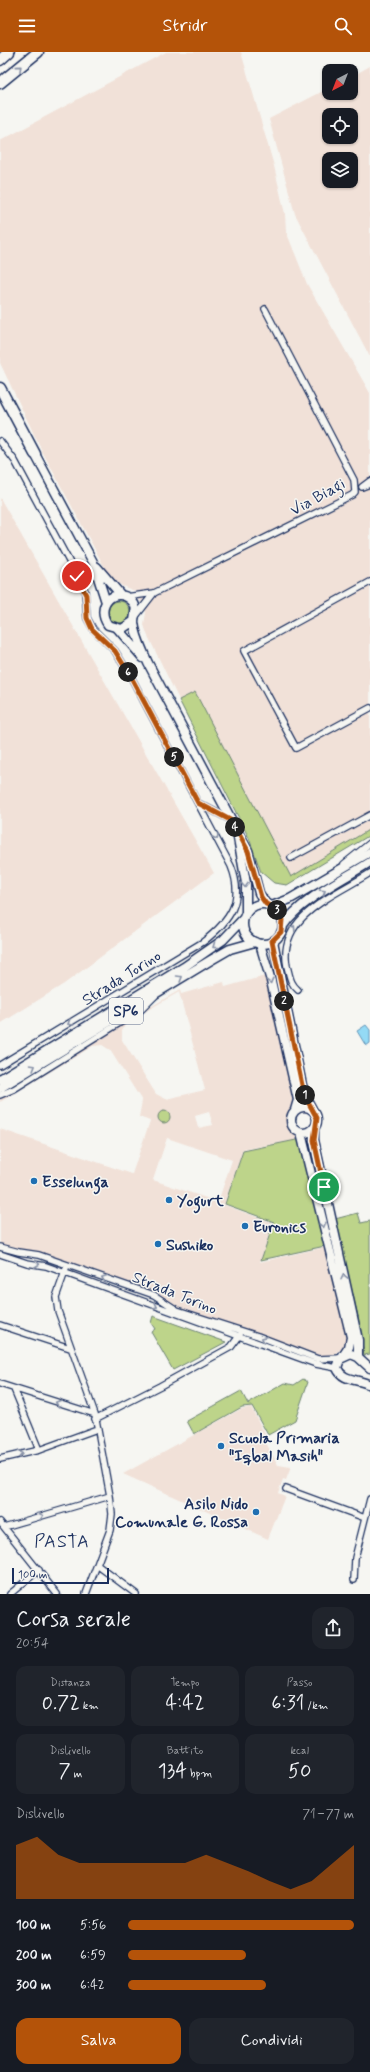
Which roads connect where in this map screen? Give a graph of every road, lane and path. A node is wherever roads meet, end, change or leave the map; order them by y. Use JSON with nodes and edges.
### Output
{"nodes":[{"id":1,"x":10,"y":52,"type":"edge"},
{"id":2,"x":38,"y":52,"type":"edge"},
{"id":3,"x":0,"y":60,"type":"edge"},
{"id":4,"x":0,"y":83,"type":"edge"},
{"id":5,"x":266,"y":309,"type":"dead end"},
{"id":6,"x":0,"y":388,"type":"edge"},
{"id":7,"x":0,"y":402,"type":"edge"},
{"id":8,"x":0,"y":441,"type":"edge"},
{"id":9,"x":35,"y":454,"type":"junction"},
{"id":10,"x":370,"y":482,"type":"edge"},
{"id":11,"x":355,"y":492,"type":"junction"},
{"id":12,"x":92,"y":562,"type":"junction"},
{"id":13,"x":370,"y":582,"type":"edge"},
{"id":14,"x":154,"y":594,"type":"junction"},
{"id":15,"x":123,"y":596,"type":"junction"},
{"id":16,"x":106,"y":602,"type":"junction"},
{"id":17,"x":135,"y":618,"type":"junction"},
{"id":18,"x":118,"y":629,"type":"junction"},
{"id":19,"x":148,"y":664,"type":"junction"},
{"id":20,"x":370,"y":708,"type":"edge"},
{"id":21,"x":198,"y":803,"type":"junction"},
{"id":22,"x":370,"y":816,"type":"edge"},
{"id":23,"x":232,"y":821,"type":"junction"},
{"id":24,"x":237,"y":833,"type":"junction"},
{"id":25,"x":370,"y":843,"type":"edge"},
{"id":26,"x":370,"y":852,"type":"edge"},
{"id":27,"x":291,"y":858,"type":"dead end"},
{"id":28,"x":370,"y":862,"type":"edge"},
{"id":29,"x":370,"y":873,"type":"edge"},
{"id":30,"x":321,"y":881,"type":"junction"},
{"id":31,"x":269,"y":905,"type":"junction"},
{"id":32,"x":244,"y":916,"type":"junction"},
{"id":33,"x":283,"y":926,"type":"junction"},
{"id":34,"x":272,"y":941,"type":"junction"},
{"id":35,"x":257,"y":943,"type":"junction"},
{"id":36,"x":162,"y":989,"type":"junction"},
{"id":37,"x":298,"y":990,"type":"dead end"},
{"id":38,"x":0,"y":1065,"type":"edge"},
{"id":39,"x":0,"y":1079,"type":"edge"},
{"id":40,"x":0,"y":1088,"type":"edge"},
{"id":41,"x":0,"y":1095,"type":"edge"},
{"id":42,"x":312,"y":1109,"type":"junction"},
{"id":43,"x":295,"y":1110,"type":"junction"},
{"id":44,"x":314,"y":1128,"type":"junction"},
{"id":45,"x":301,"y":1133,"type":"junction"},
{"id":46,"x":0,"y":1247,"type":"edge"},
{"id":47,"x":0,"y":1254,"type":"edge"},
{"id":48,"x":67,"y":1265,"type":"junction"},
{"id":49,"x":65,"y":1272,"type":"junction"},
{"id":50,"x":0,"y":1324,"type":"edge"},
{"id":51,"x":241,"y":1330,"type":"junction"},
{"id":52,"x":239,"y":1337,"type":"junction"},
{"id":53,"x":70,"y":1348,"type":"junction"},
{"id":54,"x":342,"y":1357,"type":"junction"},
{"id":55,"x":358,"y":1357,"type":"junction"},
{"id":56,"x":337,"y":1368,"type":"junction"},
{"id":57,"x":370,"y":1368,"type":"edge"},
{"id":58,"x":0,"y":1384,"type":"edge"},
{"id":59,"x":370,"y":1385,"type":"edge"},
{"id":60,"x":14,"y":1389,"type":"junction"},
{"id":61,"x":95,"y":1416,"type":"junction"},
{"id":62,"x":97,"y":1429,"type":"junction"},
{"id":63,"x":39,"y":1450,"type":"junction"},
{"id":64,"x":0,"y":1459,"type":"edge"},
{"id":65,"x":286,"y":1488,"type":"dead end"},
{"id":66,"x":110,"y":1496,"type":"junction"},
{"id":67,"x":370,"y":1499,"type":"edge"},
{"id":68,"x":365,"y":1518,"type":"junction"},
{"id":69,"x":2,"y":1524,"type":"edge"},
{"id":70,"x":97,"y":1565,"type":"junction"},
{"id":71,"x":39,"y":1570,"type":"junction"},
{"id":72,"x":354,"y":1580,"type":"dead end"},
{"id":73,"x":10,"y":1594,"type":"edge"},
{"id":74,"x":57,"y":1594,"type":"edge"},
{"id":75,"x":86,"y":1594,"type":"edge"},
{"id":76,"x":136,"y":1594,"type":"edge"}],
"edges":[{"from":1,"to":3,"type":"highway"},
{"from":4,"to":2,"type":"highway","one_way":true},
{"from":5,"to":11,"type":"street","name":"Via Biagi"},
{"from":6,"to":9,"type":"highway"},
{"from":7,"to":9,"type":"highway"},
{"from":8,"to":21,"type":"street"},
{"from":9,"to":12,"type":"street"},
{"from":10,"to":11,"type":"street"},
{"from":11,"to":14,"type":"street","name":"Via Biagi"},
{"from":12,"to":15,"type":"street"},
{"from":12,"to":16,"type":"street"},
{"from":13,"to":20,"type":"street"},
{"from":14,"to":15,"type":"street","name":"Via Biagi"},
{"from":14,"to":17,"type":"street","name":"Via Biagi"},
{"from":15,"to":16,"type":"street"},
{"from":15,"to":17,"type":"street"},
{"from":16,"to":18,"type":"street"},
{"from":17,"to":18,"type":"street"},
{"from":17,"to":19,"type":"street"},
{"from":18,"to":19,"type":"street"},
{"from":19,"to":23,"type":"street"},
{"from":21,"to":23,"type":"street"},
{"from":21,"to":38,"type":"street","name":"Strada Torino","one_way":true},
{"from":22,"to":27,"type":"street"},
{"from":23,"to":24,"type":"street"},
{"from":24,"to":31,"type":"street"},
{"from":24,"to":32,"type":"street","one_way":true},
{"from":25,"to":30,"type":"street"},
{"from":26,"to":30,"type":"street","number":"SP6"},
{"from":33,"to":28,"type":"street","one_way":true},
{"from":37,"to":29,"type":"street","one_way":true},
{"from":30,"to":31,"type":"street","number":"SP6"},
{"from":31,"to":32,"type":"street","number":"SP6"},
{"from":31,"to":33,"type":"street"},
{"from":32,"to":35,"type":"street"},
{"from":32,"to":39,"type":"street","number":"SP6","one_way":true},
{"from":33,"to":34,"type":"street"},
{"from":34,"to":35,"type":"street","number":"SP6"},
{"from":34,"to":42,"type":"street"},
{"from":36,"to":35,"type":"street","number":"SP6","one_way":true},
{"from":35,"to":43,"type":"street","one_way":true},
{"from":40,"to":36,"type":"street","number":"SP6","one_way":true},
{"from":36,"to":41,"type":"street"},
{"from":42,"to":43,"type":"street"},
{"from":42,"to":44,"type":"street"},
{"from":43,"to":45,"type":"street"},
{"from":44,"to":45,"type":"street"},
{"from":55,"to":44,"type":"street","one_way":true},
{"from":45,"to":54,"type":"street","one_way":true},
{"from":46,"to":48,"type":"street","name":"Strada Torino"},
{"from":47,"to":49,"type":"street","name":"Strada Torino","one_way":true},
{"from":48,"to":49,"type":"street"},
{"from":51,"to":48,"type":"street","name":"Strada Torino","one_way":true},
{"from":49,"to":52,"type":"street","name":"Strada Torino","one_way":true},
{"from":49,"to":53,"type":"street"},
{"from":50,"to":53,"type":"street"},
{"from":51,"to":52,"type":"street"},
{"from":54,"to":51,"type":"street","name":"Strada Torino","one_way":true},
{"from":52,"to":56,"type":"street","name":"Strada Torino"},
{"from":52,"to":61,"type":"street"},
{"from":53,"to":61,"type":"street"},
{"from":54,"to":55,"type":"street"},
{"from":54,"to":56,"type":"street"},
{"from":55,"to":57,"type":"street"},
{"from":56,"to":59,"type":"street"},
{"from":58,"to":60,"type":"street"},
{"from":61,"to":60,"type":"street","one_way":true},
{"from":60,"to":63,"type":"street"},
{"from":61,"to":62,"type":"street"},
{"from":62,"to":63,"type":"street"},
{"from":62,"to":66,"type":"street"},
{"from":64,"to":63,"type":"street","one_way":true},
{"from":65,"to":68,"type":"street"},
{"from":69,"to":66,"type":"street","one_way":true},
{"from":66,"to":70,"type":"street"},
{"from":67,"to":68,"type":"street"},
{"from":68,"to":72,"type":"street"},
{"from":69,"to":71,"type":"street"},
{"from":70,"to":75,"type":"street"},
{"from":70,"to":76,"type":"street"},
{"from":71,"to":73,"type":"street"},
{"from":71,"to":74,"type":"street"}]}
